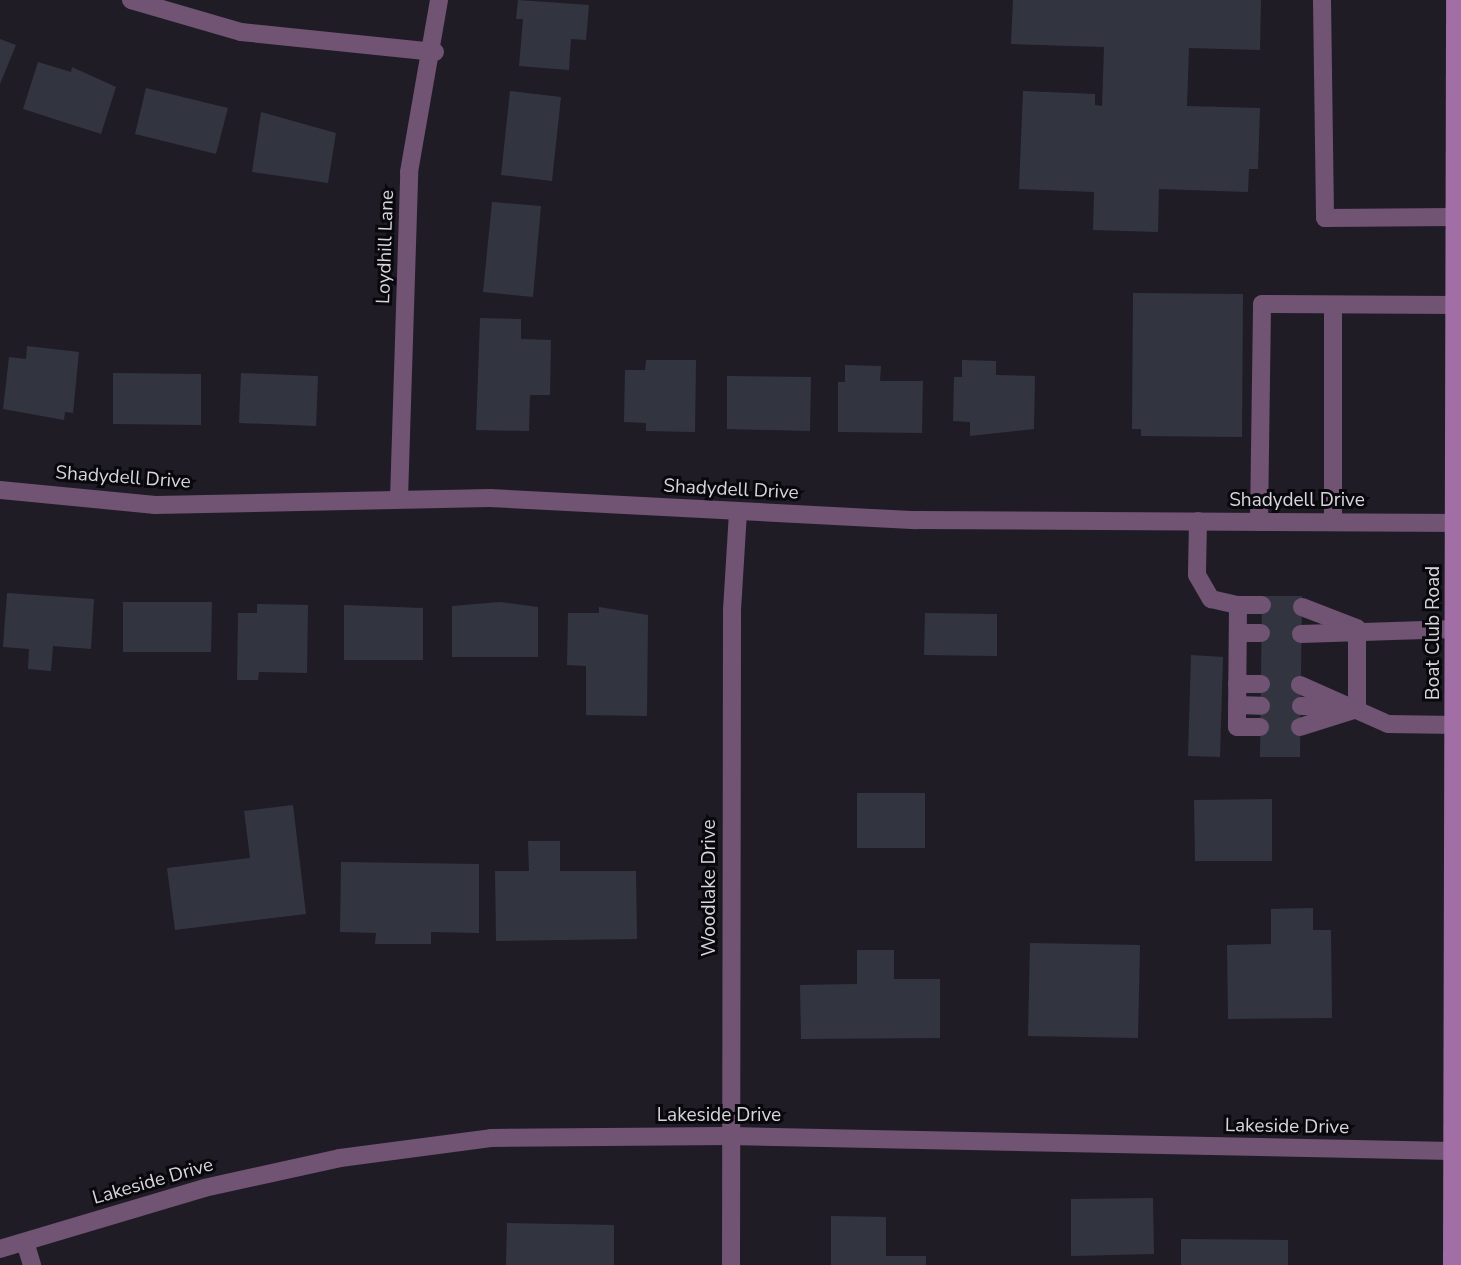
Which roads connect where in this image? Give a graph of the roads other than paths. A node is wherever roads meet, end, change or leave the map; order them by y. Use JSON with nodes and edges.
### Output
{"nodes":[{"id":1,"x":131,"y":0,"type":"edge"},
{"id":2,"x":439,"y":0,"type":"edge"},
{"id":3,"x":1322,"y":0,"type":"edge"},
{"id":4,"x":1455,"y":0,"type":"edge"},
{"id":5,"x":435,"y":52,"type":"junction"},
{"id":6,"x":1455,"y":217,"type":"junction"},
{"id":7,"x":1333,"y":305,"type":"junction"},
{"id":8,"x":1456,"y":305,"type":"junction"},
{"id":9,"x":0,"y":490,"type":"edge"},
{"id":10,"x":399,"y":499,"type":"junction"},
{"id":11,"x":738,"y":512,"type":"junction"},
{"id":12,"x":1198,"y":521,"type":"junction"},
{"id":13,"x":1259,"y":522,"type":"junction"},
{"id":14,"x":1333,"y":522,"type":"junction"},
{"id":15,"x":1458,"y":523,"type":"edge"},
{"id":16,"x":1238,"y":605,"type":"junction"},
{"id":17,"x":1262,"y":606,"type":"dead end"},
{"id":18,"x":1302,"y":607,"type":"dead end"},
{"id":19,"x":1357,"y":628,"type":"junction"},
{"id":20,"x":1455,"y":629,"type":"junction"},
{"id":21,"x":1238,"y":633,"type":"junction"},
{"id":22,"x":1261,"y":633,"type":"dead end"},
{"id":23,"x":1301,"y":634,"type":"dead end"},
{"id":24,"x":1237,"y":684,"type":"junction"},
{"id":25,"x":1261,"y":684,"type":"dead end"},
{"id":26,"x":1300,"y":685,"type":"dead end"},
{"id":27,"x":1237,"y":705,"type":"junction"},
{"id":28,"x":1261,"y":706,"type":"dead end"},
{"id":29,"x":1301,"y":706,"type":"dead end"},
{"id":30,"x":1357,"y":709,"type":"junction"},
{"id":31,"x":1456,"y":726,"type":"junction"},
{"id":32,"x":1260,"y":727,"type":"dead end"},
{"id":33,"x":1300,"y":727,"type":"dead end"},
{"id":34,"x":730,"y":1136,"type":"junction"},
{"id":35,"x":1452,"y":1152,"type":"junction"},
{"id":36,"x":25,"y":1242,"type":"junction"},
{"id":37,"x":0,"y":1249,"type":"edge"},
{"id":38,"x":32,"y":1265,"type":"edge"},
{"id":39,"x":731,"y":1265,"type":"edge"},
{"id":40,"x":1452,"y":1265,"type":"edge"}],
"edges":[{"from":1,"to":5,"type":"street"},
{"from":2,"to":5,"type":"street","name":"Loydhill Lane"},
{"from":3,"to":6,"type":"street"},
{"from":4,"to":6,"type":"main road","name":"Boat Club Road"},
{"from":5,"to":10,"type":"street","name":"Loydhill Lane"},
{"from":6,"to":8,"type":"main road","name":"Boat Club Road"},
{"from":7,"to":8,"type":"street"},
{"from":7,"to":13,"type":"street"},
{"from":7,"to":14,"type":"street"},
{"from":8,"to":15,"type":"main road","name":"Boat Club Road"},
{"from":9,"to":10,"type":"street","name":"Shadydell Drive"},
{"from":10,"to":11,"type":"street","name":"Shadydell Drive"},
{"from":11,"to":12,"type":"street","name":"Shadydell Drive"},
{"from":11,"to":34,"type":"street","name":"Woodlake Drive"},
{"from":12,"to":13,"type":"street","name":"Shadydell Drive"},
{"from":12,"to":16,"type":"street"},
{"from":13,"to":14,"type":"street","name":"Shadydell Drive"},
{"from":14,"to":15,"type":"street","name":"Shadydell Drive"},
{"from":15,"to":20,"type":"main road","name":"Boat Club Road"},
{"from":16,"to":17,"type":"street"},
{"from":16,"to":21,"type":"street"},
{"from":18,"to":19,"type":"street"},
{"from":19,"to":20,"type":"street"},
{"from":19,"to":23,"type":"street"},
{"from":19,"to":30,"type":"street"},
{"from":20,"to":31,"type":"main road","name":"Boat Club Road"},
{"from":21,"to":22,"type":"street"},
{"from":21,"to":24,"type":"street"},
{"from":24,"to":25,"type":"street"},
{"from":24,"to":27,"type":"street"},
{"from":26,"to":30,"type":"street"},
{"from":27,"to":28,"type":"street"},
{"from":27,"to":32,"type":"street"},
{"from":29,"to":30,"type":"street"},
{"from":30,"to":31,"type":"street"},
{"from":30,"to":33,"type":"street"},
{"from":31,"to":35,"type":"main road","name":"Boat Club Road"},
{"from":34,"to":35,"type":"street","name":"Lakeside Drive"},
{"from":34,"to":36,"type":"street","name":"Lakeside Drive"},
{"from":34,"to":39,"type":"street","name":"Woodlake Drive"},
{"from":35,"to":40,"type":"main road","name":"Boat Club Road"},
{"from":36,"to":37,"type":"street","name":"Lakeside Drive"},
{"from":36,"to":38,"type":"street"}]}
